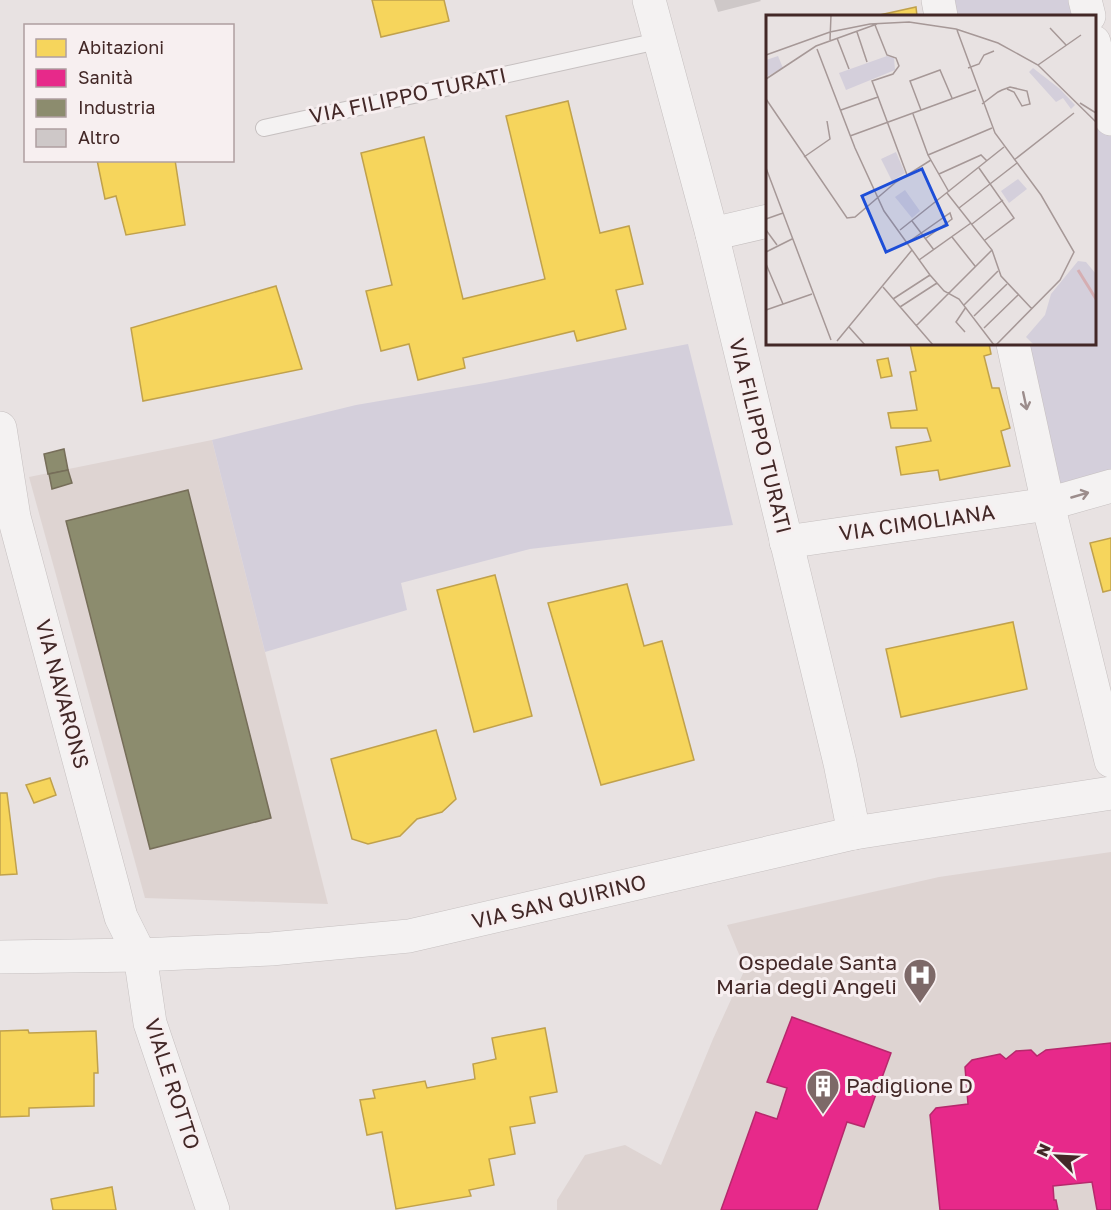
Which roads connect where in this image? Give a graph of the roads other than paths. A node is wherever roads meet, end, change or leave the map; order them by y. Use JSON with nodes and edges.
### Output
{"nodes":[{"id":1,"x":649,"y":0,"type":"edge"},
{"id":2,"x":938,"y":0,"type":"edge"},
{"id":3,"x":1085,"y":0,"type":"edge"},
{"id":4,"x":941,"y":15,"type":"edge"},
{"id":5,"x":1089,"y":15,"type":"edge"},
{"id":6,"x":658,"y":41,"type":"junction"},
{"id":7,"x":1096,"y":47,"type":"edge"},
{"id":8,"x":1111,"y":119,"type":"edge"},
{"id":9,"x":264,"y":128,"type":"dead end"},
{"id":10,"x":766,"y":221,"type":"edge"},
{"id":11,"x":712,"y":234,"type":"junction"},
{"id":12,"x":1013,"y":345,"type":"edge"},
{"id":13,"x":0,"y":428,"type":"edge"},
{"id":14,"x":1111,"y":486,"type":"edge"},
{"id":15,"x":1048,"y":504,"type":"junction"},
{"id":16,"x":786,"y":543,"type":"junction"},
{"id":17,"x":1111,"y":760,"type":"edge"},
{"id":18,"x":1111,"y":793,"type":"edge"},
{"id":19,"x":854,"y":833,"type":"junction"},
{"id":20,"x":140,"y":955,"type":"junction"},
{"id":21,"x":0,"y":957,"type":"edge"},
{"id":22,"x":213,"y":1210,"type":"edge"}],
"edges":[{"from":1,"to":6,"type":"street","name":"VIA FILIPPO TURATI"},
{"from":2,"to":4,"type":"street"},
{"from":3,"to":5,"type":"street"},
{"from":6,"to":9,"type":"lane","name":"VIA FILIPPO TURATI"},
{"from":6,"to":11,"type":"street","name":"VIA FILIPPO TURATI"},
{"from":7,"to":8,"type":"street"},
{"from":10,"to":11,"type":"street"},
{"from":11,"to":16,"type":"street","name":"VIA FILIPPO TURATI"},
{"from":12,"to":15,"type":"street","one_way":true},
{"from":13,"to":20,"type":"street","name":"VIA NAVARONS"},
{"from":15,"to":14,"type":"street","name":"VIA CIMOLIANA","one_way":true},
{"from":15,"to":16,"type":"street","name":"VIA CIMOLIANA"},
{"from":15,"to":17,"type":"street"},
{"from":16,"to":19,"type":"street","name":"VIA FILIPPO TURATI"},
{"from":18,"to":19,"type":"street","name":"VIA SAN QUIRINO"},
{"from":19,"to":20,"type":"street","name":"VIA SAN QUIRINO"},
{"from":20,"to":21,"type":"street","name":"VIA SAN QUIRINO"},
{"from":20,"to":22,"type":"street","name":"VIALE ROTTO"}]}
